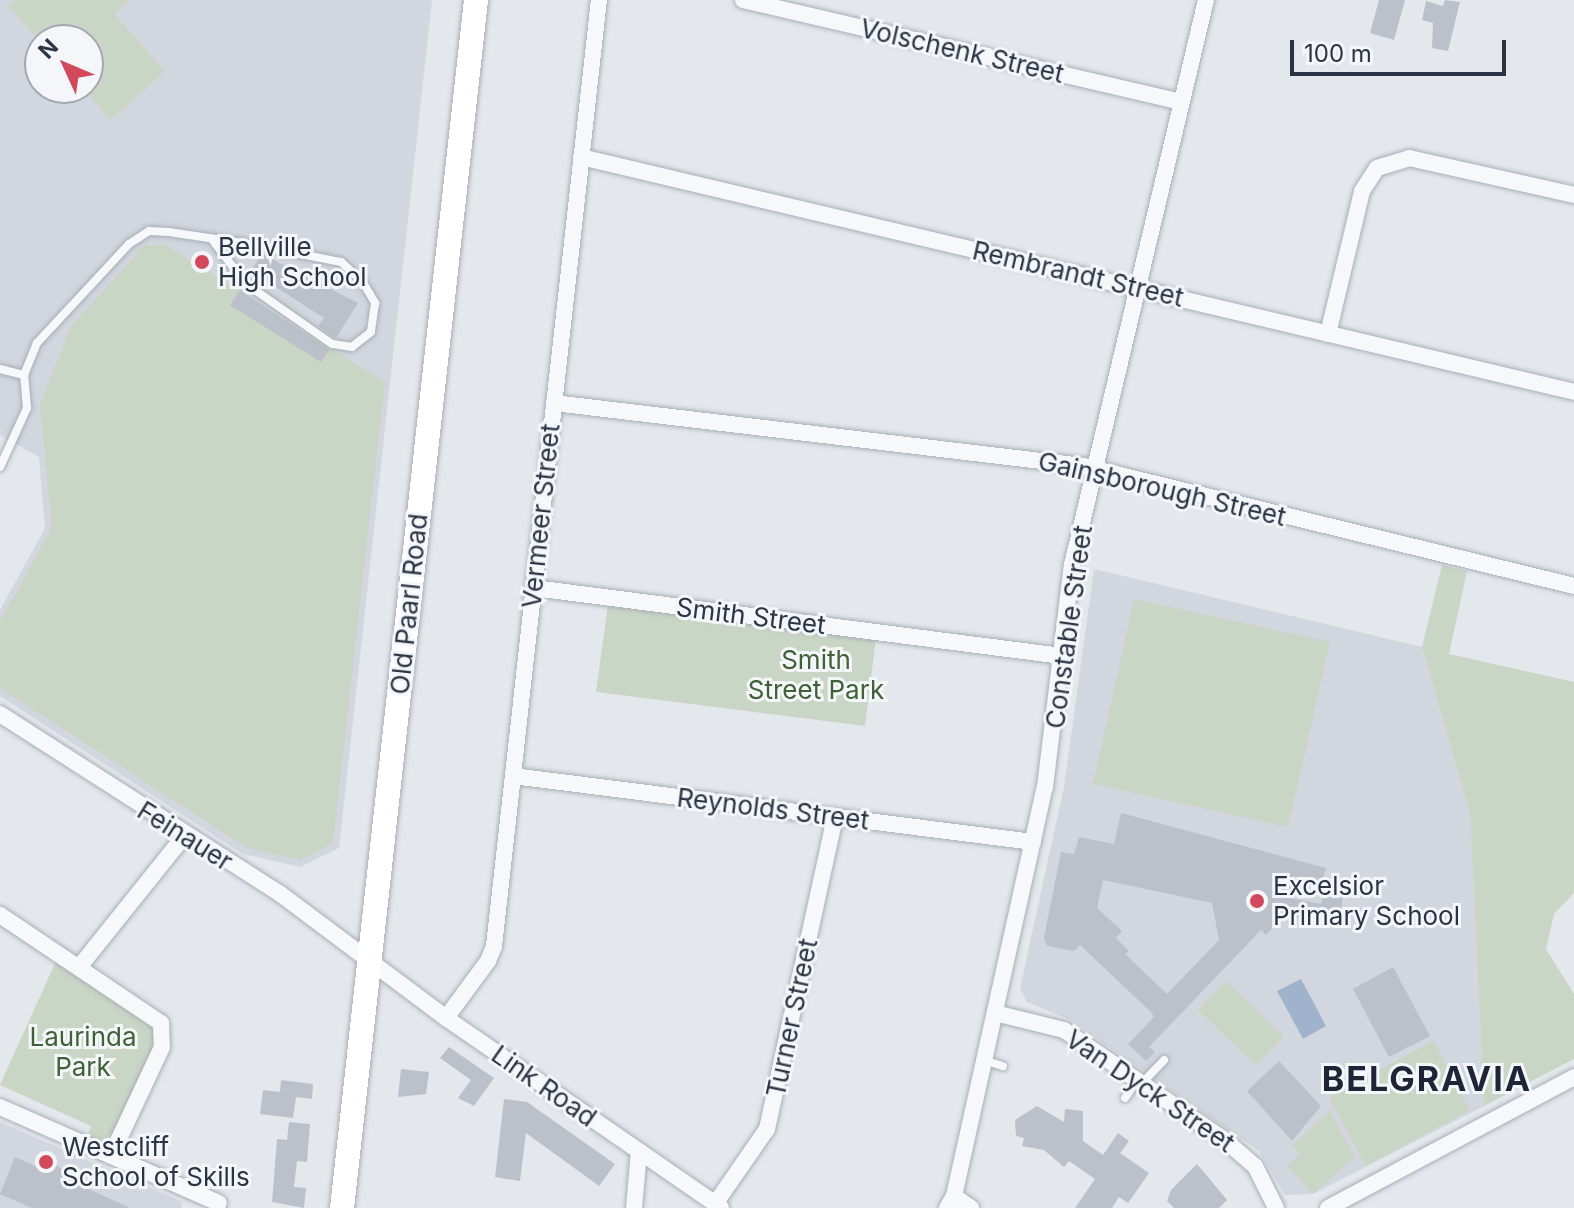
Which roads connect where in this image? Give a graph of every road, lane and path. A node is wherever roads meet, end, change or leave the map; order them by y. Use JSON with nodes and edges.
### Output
{"nodes":[{"id":1,"x":476,"y":0,"type":"edge"},
{"id":2,"x":599,"y":0,"type":"edge"},
{"id":3,"x":743,"y":0,"type":"edge"},
{"id":4,"x":1206,"y":0,"type":"edge"},
{"id":5,"x":1181,"y":102,"type":"junction"},
{"id":6,"x":581,"y":157,"type":"junction"},
{"id":7,"x":1574,"y":195,"type":"edge"},
{"id":8,"x":211,"y":238,"type":"junction"},
{"id":9,"x":1138,"y":289,"type":"junction"},
{"id":10,"x":1328,"y":334,"type":"junction"},
{"id":11,"x":0,"y":369,"type":"edge"},
{"id":12,"x":24,"y":375,"type":"junction"},
{"id":13,"x":1574,"y":392,"type":"edge"},
{"id":14,"x":554,"y":403,"type":"junction"},
{"id":15,"x":0,"y":467,"type":"edge"},
{"id":16,"x":1095,"y":471,"type":"junction"},
{"id":17,"x":1574,"y":586,"type":"edge"},
{"id":18,"x":534,"y":588,"type":"junction"},
{"id":19,"x":1062,"y":656,"type":"junction"},
{"id":20,"x":0,"y":714,"type":"edge"},
{"id":21,"x":513,"y":776,"type":"junction"},
{"id":22,"x":835,"y":816,"type":"junction"},
{"id":23,"x":184,"y":836,"type":"junction"},
{"id":24,"x":1033,"y":842,"type":"junction"},
{"id":25,"x":0,"y":915,"type":"edge"},
{"id":26,"x":368,"y":960,"type":"junction"},
{"id":27,"x":80,"y":966,"type":"junction"},
{"id":28,"x":995,"y":1013,"type":"junction"},
{"id":29,"x":446,"y":1018,"type":"junction"},
{"id":30,"x":984,"y":1060,"type":"junction"},
{"id":31,"x":1164,"y":1060,"type":"dead end"},
{"id":32,"x":1003,"y":1066,"type":"dead end"},
{"id":33,"x":1574,"y":1077,"type":"edge"},
{"id":34,"x":1140,"y":1081,"type":"junction"},
{"id":35,"x":1125,"y":1098,"type":"dead end"},
{"id":36,"x":0,"y":1107,"type":"edge"},
{"id":37,"x":639,"y":1151,"type":"junction"},
{"id":38,"x":111,"y":1156,"type":"junction"},
{"id":39,"x":950,"y":1202,"type":"edge"},
{"id":40,"x":219,"y":1203,"type":"dead end"},
{"id":41,"x":718,"y":1206,"type":"edge"},
{"id":42,"x":342,"y":1208,"type":"edge"},
{"id":43,"x":634,"y":1208,"type":"edge"},
{"id":44,"x":971,"y":1208,"type":"edge"},
{"id":45,"x":1276,"y":1208,"type":"edge"},
{"id":46,"x":1328,"y":1208,"type":"edge"}],
"edges":[{"from":1,"to":26,"type":"main road","name":"Old Paarl Road"},
{"from":2,"to":6,"type":"street","name":"Vermeer Street"},
{"from":3,"to":5,"type":"street","name":"Volschenk Street"},
{"from":4,"to":5,"type":"street","name":"Constable Street"},
{"from":5,"to":9,"type":"street","name":"Constable Street"},
{"from":6,"to":9,"type":"street","name":"Rembrandt Street"},
{"from":6,"to":14,"type":"street","name":"Vermeer Street"},
{"from":7,"to":10,"type":"street"},
{"from":8,"to":8,"type":"lane"},
{"from":8,"to":12,"type":"lane"},
{"from":9,"to":10,"type":"street","name":"Rembrandt Street"},
{"from":9,"to":16,"type":"street","name":"Constable Street"},
{"from":10,"to":13,"type":"street","name":"Rembrandt Street"},
{"from":11,"to":12,"type":"lane"},
{"from":12,"to":15,"type":"lane"},
{"from":14,"to":16,"type":"street","name":"Gainsborough Street"},
{"from":14,"to":18,"type":"street","name":"Vermeer Street"},
{"from":16,"to":17,"type":"street","name":"Gainsborough Street"},
{"from":16,"to":19,"type":"street","name":"Constable Street"},
{"from":18,"to":19,"type":"street","name":"Smith Street"},
{"from":18,"to":21,"type":"street","name":"Vermeer Street"},
{"from":19,"to":24,"type":"street","name":"Constable Street"},
{"from":20,"to":23,"type":"street","name":"Feinauer"},
{"from":21,"to":22,"type":"street","name":"Reynolds Street"},
{"from":21,"to":29,"type":"street","name":"Vermeer Street"},
{"from":22,"to":24,"type":"street","name":"Reynolds Street"},
{"from":22,"to":41,"type":"street","name":"Turner Street"},
{"from":23,"to":26,"type":"street","name":"Feinauer"},
{"from":23,"to":27,"type":"street"},
{"from":24,"to":28,"type":"street","name":"Constable Street"},
{"from":25,"to":27,"type":"street"},
{"from":26,"to":29,"type":"street","name":"Link Road"},
{"from":26,"to":42,"type":"main road","name":"Old Paarl Road"},
{"from":27,"to":38,"type":"street"},
{"from":28,"to":30,"type":"street","name":"Constable Street"},
{"from":28,"to":34,"type":"street","name":"Van Dyck Street"},
{"from":29,"to":37,"type":"street","name":"Link Road"},
{"from":30,"to":32,"type":"lane"},
{"from":30,"to":39,"type":"street","name":"Constable Street"},
{"from":31,"to":34,"type":"lane"},
{"from":33,"to":46,"type":"street"},
{"from":34,"to":35,"type":"lane"},
{"from":34,"to":45,"type":"street","name":"Van Dyck Street"},
{"from":36,"to":38,"type":"street"},
{"from":37,"to":41,"type":"street","name":"Link Road"},
{"from":37,"to":43,"type":"street"},
{"from":38,"to":40,"type":"street"},
{"from":39,"to":44,"type":"street"}]}
